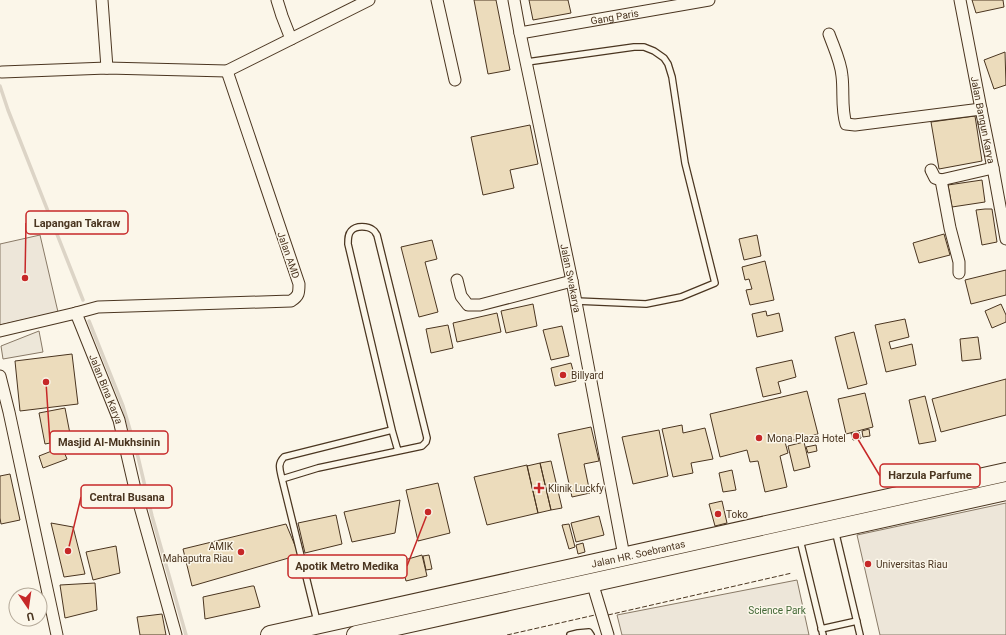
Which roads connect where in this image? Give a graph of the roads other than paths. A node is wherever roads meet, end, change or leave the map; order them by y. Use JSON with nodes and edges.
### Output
{"nodes":[{"id":1,"x":102,"y":0,"type":"edge"},
{"id":2,"x":277,"y":0,"type":"edge"},
{"id":3,"x":369,"y":0,"type":"edge"},
{"id":4,"x":437,"y":0,"type":"edge"},
{"id":5,"x":514,"y":0,"type":"edge"},
{"id":6,"x":702,"y":0,"type":"edge"},
{"id":7,"x":960,"y":0,"type":"edge"},
{"id":8,"x":520,"y":33,"type":"junction"},
{"id":9,"x":829,"y":34,"type":"dead end"},
{"id":10,"x":291,"y":39,"type":"junction"},
{"id":11,"x":527,"y":62,"type":"junction"},
{"id":12,"x":107,"y":68,"type":"junction"},
{"id":13,"x":227,"y":71,"type":"junction"},
{"id":14,"x":2,"y":72,"type":"dead end"},
{"id":15,"x":455,"y":80,"type":"dead end"},
{"id":16,"x":981,"y":109,"type":"junction"},
{"id":17,"x":993,"y":168,"type":"junction"},
{"id":18,"x":931,"y":170,"type":"dead end"},
{"id":19,"x":941,"y":180,"type":"junction"},
{"id":20,"x":1006,"y":239,"type":"edge"},
{"id":21,"x":959,"y":273,"type":"dead end"},
{"id":22,"x":457,"y":280,"type":"dead end"},
{"id":23,"x":572,"y":281,"type":"junction"},
{"id":24,"x":576,"y":301,"type":"junction"},
{"id":25,"x":76,"y":313,"type":"junction"},
{"id":26,"x":0,"y":331,"type":"edge"},
{"id":27,"x":0,"y":376,"type":"edge"},
{"id":28,"x":4,"y":412,"type":"edge"},
{"id":29,"x":392,"y":430,"type":"junction"},
{"id":30,"x":398,"y":451,"type":"junction"},
{"id":31,"x":999,"y":474,"type":"edge"},
{"id":32,"x":282,"y":479,"type":"junction"},
{"id":33,"x":1001,"y":492,"type":"edge"},
{"id":34,"x":834,"y":529,"type":"junction"},
{"id":35,"x":800,"y":536,"type":"junction"},
{"id":36,"x":624,"y":556,"type":"junction"},
{"id":37,"x":592,"y":582,"type":"junction"},
{"id":38,"x":390,"y":608,"type":"junction"},
{"id":39,"x":857,"y":621,"type":"junction"},
{"id":40,"x":318,"y":624,"type":"junction"},
{"id":41,"x":395,"y":629,"type":"junction"},
{"id":42,"x":822,"y":632,"type":"edge"},
{"id":43,"x":56,"y":635,"type":"edge"},
{"id":44,"x":176,"y":635,"type":"edge"},
{"id":45,"x":270,"y":635,"type":"edge"},
{"id":46,"x":356,"y":635,"type":"edge"},
{"id":47,"x":570,"y":635,"type":"edge"},
{"id":48,"x":591,"y":635,"type":"edge"},
{"id":49,"x":608,"y":635,"type":"edge"},
{"id":50,"x":860,"y":635,"type":"edge"}],
"edges":[{"from":1,"to":12,"type":"street"},
{"from":2,"to":10,"type":"street"},
{"from":3,"to":10,"type":"street"},
{"from":4,"to":15,"type":"street"},
{"from":5,"to":8,"type":"street","name":"Jalan Swakarya"},
{"from":6,"to":8,"type":"street","name":"Gang Paris"},
{"from":7,"to":16,"type":"street","name":"Jalan Bangun Karya"},
{"from":8,"to":11,"type":"street","name":"Jalan Swakarya"},
{"from":9,"to":16,"type":"street"},
{"from":10,"to":13,"type":"street"},
{"from":11,"to":23,"type":"street","name":"Jalan Swakarya"},
{"from":11,"to":24,"type":"lane"},
{"from":12,"to":13,"type":"street"},
{"from":12,"to":14,"type":"street"},
{"from":13,"to":25,"type":"street","name":"Jalan AMD"},
{"from":16,"to":17,"type":"street","name":"Jalan Bangun Karya"},
{"from":17,"to":19,"type":"street"},
{"from":17,"to":20,"type":"street","name":"Jalan Bangun Karya"},
{"from":18,"to":19,"type":"street"},
{"from":19,"to":21,"type":"street"},
{"from":22,"to":23,"type":"street"},
{"from":23,"to":24,"type":"street","name":"Jalan Swakarya"},
{"from":24,"to":36,"type":"street","name":"Jalan Swakarya"},
{"from":25,"to":26,"type":"street"},
{"from":25,"to":44,"type":"street","name":"Jalan Bina Karya"},
{"from":27,"to":28,"type":"street"},
{"from":28,"to":43,"type":"street"},
{"from":29,"to":30,"type":"lane"},
{"from":29,"to":30,"type":"lane"},
{"from":29,"to":32,"type":"lane"},
{"from":30,"to":32,"type":"lane"},
{"from":31,"to":33,"type":"main road"},
{"from":31,"to":36,"type":"main road","name":"Jalan HR. Soebrantas"},
{"from":32,"to":40,"type":"lane"},
{"from":33,"to":34,"type":"main road","name":"Jalan HR. Soebrantas"},
{"from":34,"to":35,"type":"main road","name":"Jalan HR. Soebrantas"},
{"from":34,"to":39,"type":"lane"},
{"from":35,"to":37,"type":"main road","name":"Jalan HR. Soebrantas"},
{"from":35,"to":42,"type":"lane"},
{"from":36,"to":38,"type":"main road","name":"Jalan HR. Soebrantas"},
{"from":37,"to":41,"type":"main road","name":"Jalan HR. Soebrantas"},
{"from":37,"to":49,"type":"street"},
{"from":38,"to":40,"type":"main road","name":"Jalan HR. Soebrantas"},
{"from":38,"to":41,"type":"main road"},
{"from":39,"to":42,"type":"lane"},
{"from":39,"to":50,"type":"lane"},
{"from":40,"to":45,"type":"main road","name":"Jalan HR. Soebrantas"},
{"from":41,"to":46,"type":"main road","name":"Jalan HR. Soebrantas"},
{"from":47,"to":48,"type":"lane"}]}
